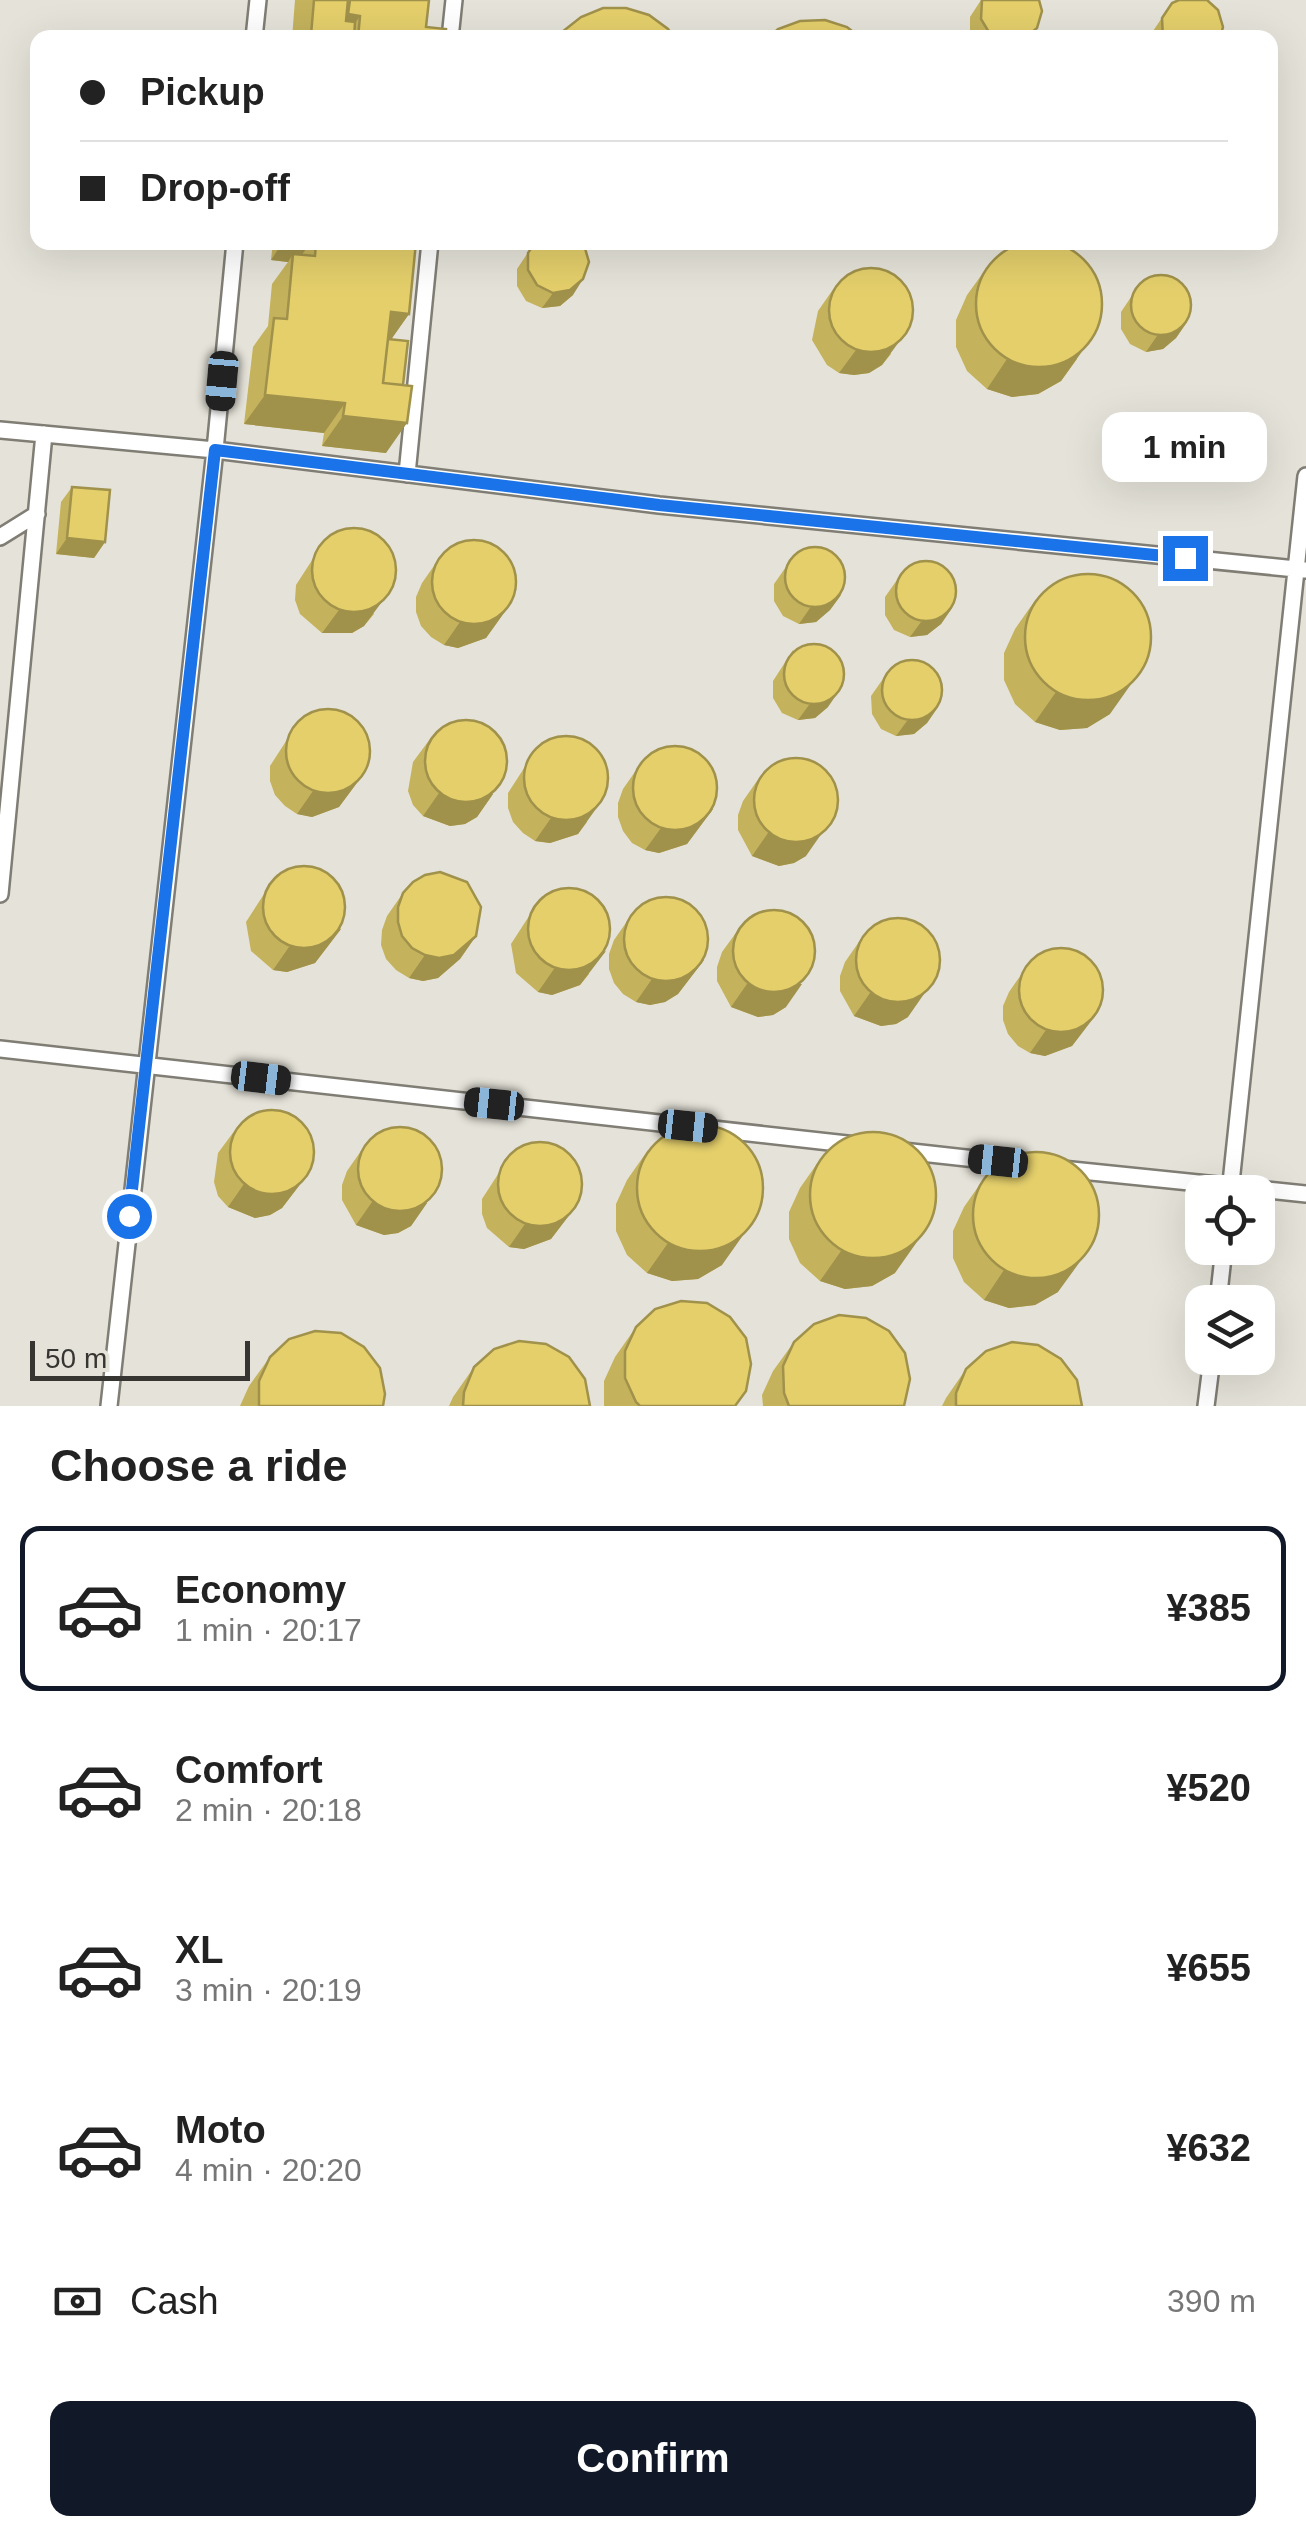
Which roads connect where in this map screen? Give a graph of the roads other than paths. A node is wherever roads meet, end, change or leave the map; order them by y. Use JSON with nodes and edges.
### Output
{"nodes":[{"id":1,"x":258,"y":0,"type":"edge"},
{"id":2,"x":454,"y":0,"type":"edge"},
{"id":3,"x":255,"y":30,"type":"edge"},
{"id":4,"x":451,"y":30,"type":"edge"},
{"id":5,"x":234,"y":250,"type":"edge"},
{"id":6,"x":429,"y":250,"type":"edge"},
{"id":7,"x":0,"y":430,"type":"edge"},
{"id":8,"x":44,"y":434,"type":"junction"},
{"id":9,"x":215,"y":450,"type":"junction"},
{"id":10,"x":407,"y":474,"type":"junction"},
{"id":11,"x":1306,"y":476,"type":"edge"},
{"id":12,"x":37,"y":514,"type":"junction"},
{"id":13,"x":0,"y":537,"type":"edge"},
{"id":14,"x":1302,"y":570,"type":"edge"},
{"id":15,"x":0,"y":894,"type":"edge"},
{"id":16,"x":0,"y":1049,"type":"edge"},
{"id":17,"x":145,"y":1065,"type":"junction"},
{"id":18,"x":875,"y":1148,"type":"edge"},
{"id":19,"x":895,"y":1150,"type":"edge"},
{"id":20,"x":1033,"y":1165,"type":"edge"},
{"id":21,"x":1053,"y":1168,"type":"edge"},
{"id":22,"x":1232,"y":1175,"type":"edge"},
{"id":23,"x":1185,"y":1184,"type":"edge"},
{"id":24,"x":1275,"y":1192,"type":"edge"},
{"id":25,"x":1306,"y":1194,"type":"edge"},
{"id":26,"x":1210,"y":1375,"type":"edge"},
{"id":27,"x":110,"y":1406,"type":"edge"},
{"id":28,"x":1206,"y":1406,"type":"edge"}],
"edges":[{"from":1,"to":3,"type":"lane"},
{"from":2,"to":4,"type":"lane"},
{"from":5,"to":9,"type":"lane"},
{"from":6,"to":10,"type":"lane"},
{"from":7,"to":8,"type":"lane"},
{"from":8,"to":9,"type":"lane"},
{"from":8,"to":12,"type":"lane"},
{"from":9,"to":10,"type":"lane"},
{"from":9,"to":17,"type":"lane"},
{"from":10,"to":14,"type":"lane"},
{"from":11,"to":14,"type":"lane"},
{"from":12,"to":13,"type":"lane"},
{"from":12,"to":15,"type":"lane"},
{"from":14,"to":22,"type":"lane"},
{"from":16,"to":17,"type":"lane"},
{"from":17,"to":18,"type":"lane"},
{"from":17,"to":27,"type":"lane"},
{"from":19,"to":20,"type":"lane"},
{"from":21,"to":23,"type":"lane"},
{"from":24,"to":25,"type":"lane"},
{"from":26,"to":28,"type":"lane"}]}
